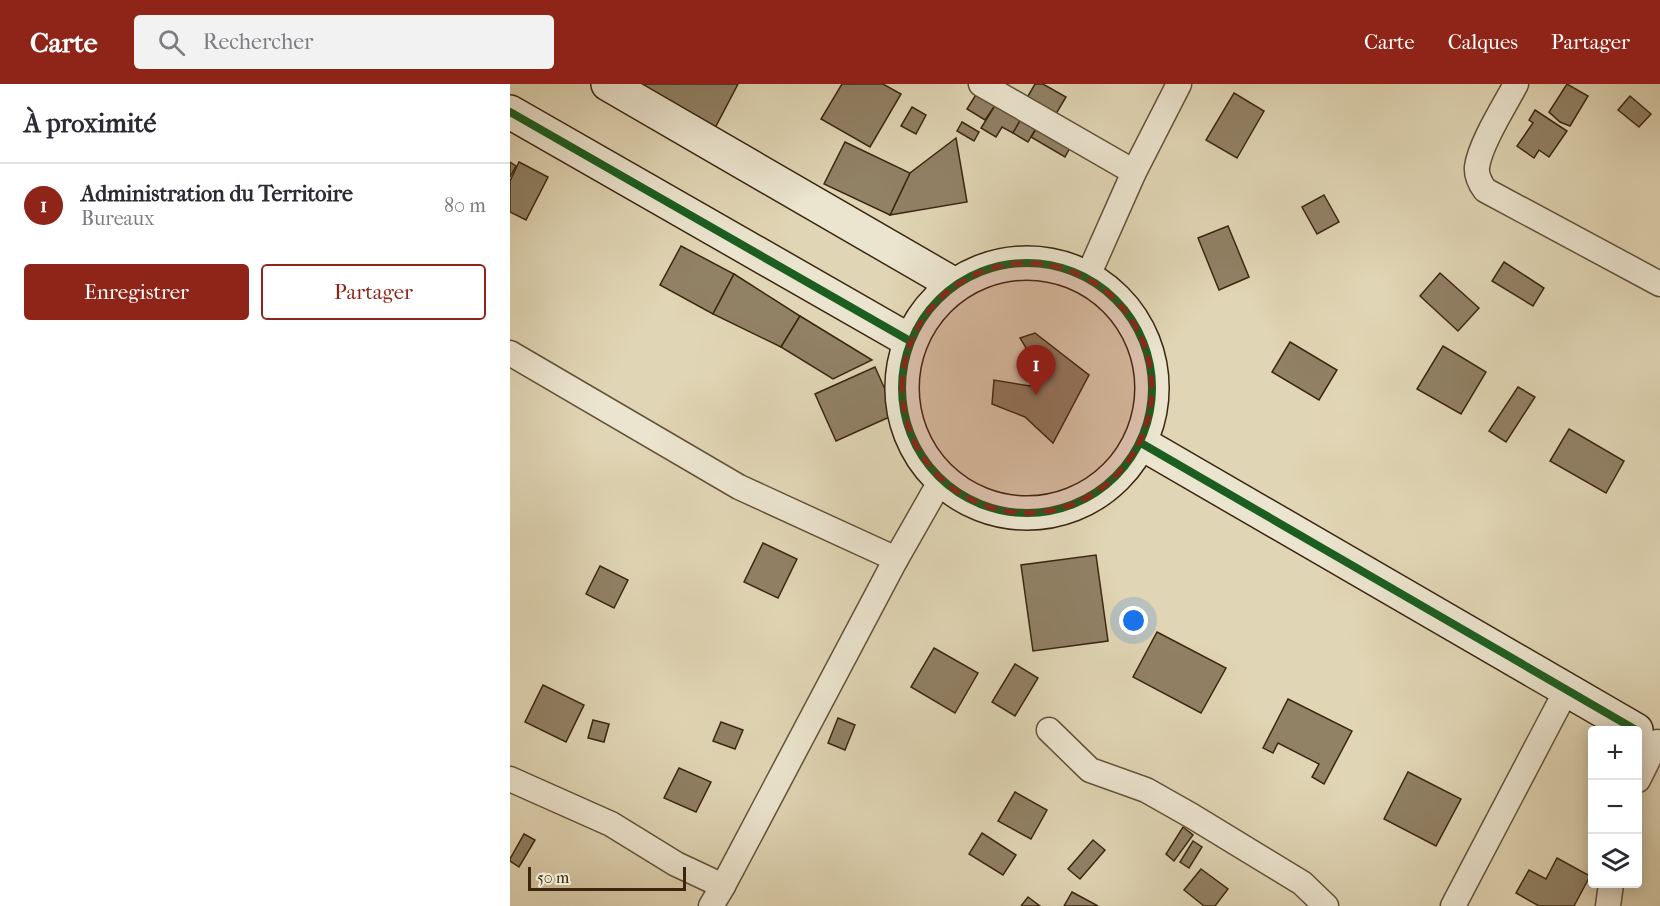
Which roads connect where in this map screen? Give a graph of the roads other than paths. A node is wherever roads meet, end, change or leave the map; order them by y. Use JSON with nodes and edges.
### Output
{"nodes":[{"id":1,"x":608,"y":84,"type":"edge"},
{"id":2,"x":981,"y":84,"type":"edge"},
{"id":3,"x":1179,"y":84,"type":"edge"},
{"id":4,"x":1516,"y":84,"type":"edge"},
{"id":5,"x":510,"y":112,"type":"edge"},
{"id":6,"x":1134,"y":172,"type":"junction"},
{"id":7,"x":1087,"y":278,"type":"junction"},
{"id":8,"x":1660,"y":284,"type":"edge"},
{"id":9,"x":955,"y":285,"type":"junction"},
{"id":10,"x":910,"y":341,"type":"junction"},
{"id":11,"x":510,"y":353,"type":"edge"},
{"id":12,"x":1141,"y":443,"type":"junction"},
{"id":13,"x":941,"y":480,"type":"junction"},
{"id":14,"x":896,"y":559,"type":"junction"},
{"id":15,"x":1566,"y":691,"type":"junction"},
{"id":16,"x":1049,"y":730,"type":"dead end"},
{"id":17,"x":1648,"y":737,"type":"edge"},
{"id":18,"x":1642,"y":763,"type":"edge"},
{"id":19,"x":510,"y":779,"type":"edge"},
{"id":20,"x":1610,"y":888,"type":"edge"},
{"id":21,"x":717,"y":896,"type":"edge"},
{"id":22,"x":1326,"y":906,"type":"edge"},
{"id":23,"x":1454,"y":906,"type":"edge"},
{"id":24,"x":1608,"y":906,"type":"edge"}],
"edges":[{"from":1,"to":9,"type":"street"},
{"from":2,"to":6,"type":"street"},
{"from":3,"to":6,"type":"street"},
{"from":4,"to":8,"type":"street"},
{"from":5,"to":10,"type":"street"},
{"from":6,"to":7,"type":"street"},
{"from":7,"to":9,"type":"street"},
{"from":7,"to":12,"type":"street"},
{"from":9,"to":10,"type":"street"},
{"from":10,"to":13,"type":"street"},
{"from":11,"to":14,"type":"street"},
{"from":12,"to":13,"type":"street"},
{"from":12,"to":15,"type":"street"},
{"from":13,"to":14,"type":"street"},
{"from":14,"to":21,"type":"street"},
{"from":15,"to":17,"type":"street"},
{"from":15,"to":23,"type":"street"},
{"from":16,"to":22,"type":"street"},
{"from":17,"to":18,"type":"street"},
{"from":19,"to":21,"type":"street"},
{"from":20,"to":24,"type":"street"}]}
